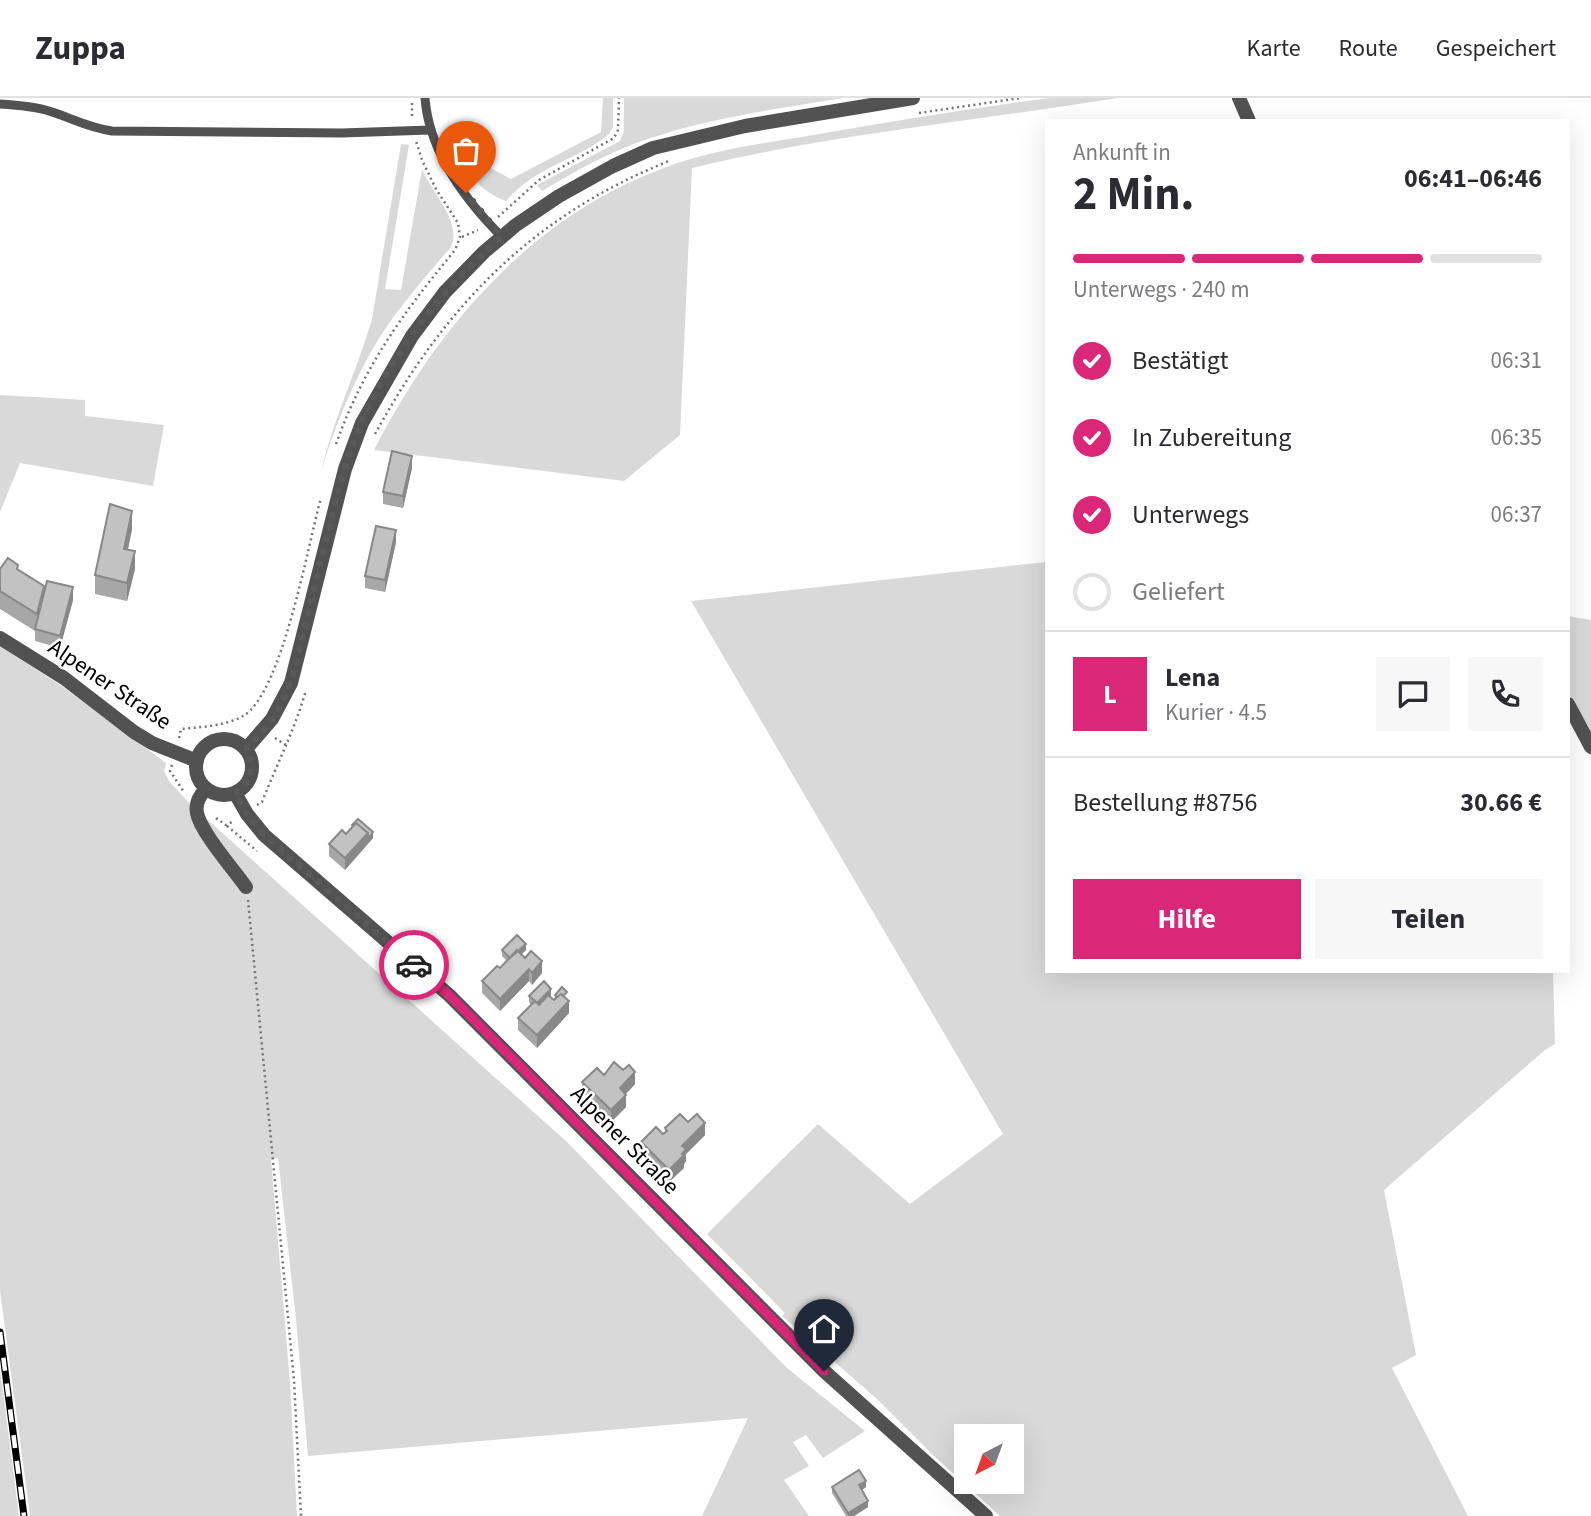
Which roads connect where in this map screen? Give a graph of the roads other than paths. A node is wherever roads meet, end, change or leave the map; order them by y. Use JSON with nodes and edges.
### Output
{"nodes":[{"id":1,"x":425,"y":98,"type":"edge"},
{"id":2,"x":913,"y":98,"type":"edge"},
{"id":3,"x":1240,"y":98,"type":"edge"},
{"id":4,"x":0,"y":104,"type":"edge"},
{"id":5,"x":1248,"y":119,"type":"edge"},
{"id":6,"x":430,"y":130,"type":"junction"},
{"id":7,"x":502,"y":237,"type":"junction"},
{"id":8,"x":0,"y":638,"type":"edge"},
{"id":9,"x":1570,"y":708,"type":"edge"},
{"id":10,"x":1591,"y":747,"type":"edge"},
{"id":11,"x":246,"y":749,"type":"junction"},
{"id":12,"x":197,"y":761,"type":"junction"},
{"id":13,"x":206,"y":789,"type":"junction"},
{"id":14,"x":235,"y":793,"type":"junction"},
{"id":15,"x":246,"y":887,"type":"road end"},
{"id":16,"x":986,"y":1516,"type":"edge"}],
"edges":[{"from":1,"to":6,"type":"lane"},
{"from":2,"to":7,"type":"street"},
{"from":3,"to":5,"type":"street"},
{"from":4,"to":6,"type":"lane"},
{"from":6,"to":7,"type":"lane"},
{"from":7,"to":11,"type":"street"},
{"from":8,"to":12,"type":"street","name":"Alpener Straße"},
{"from":9,"to":10,"type":"street"},
{"from":11,"to":12,"type":"street"},
{"from":11,"to":14,"type":"street"},
{"from":12,"to":13,"type":"street"},
{"from":13,"to":14,"type":"street"},
{"from":13,"to":15,"type":"street"},
{"from":14,"to":16,"type":"street","name":"Alpener Straße"}]}
